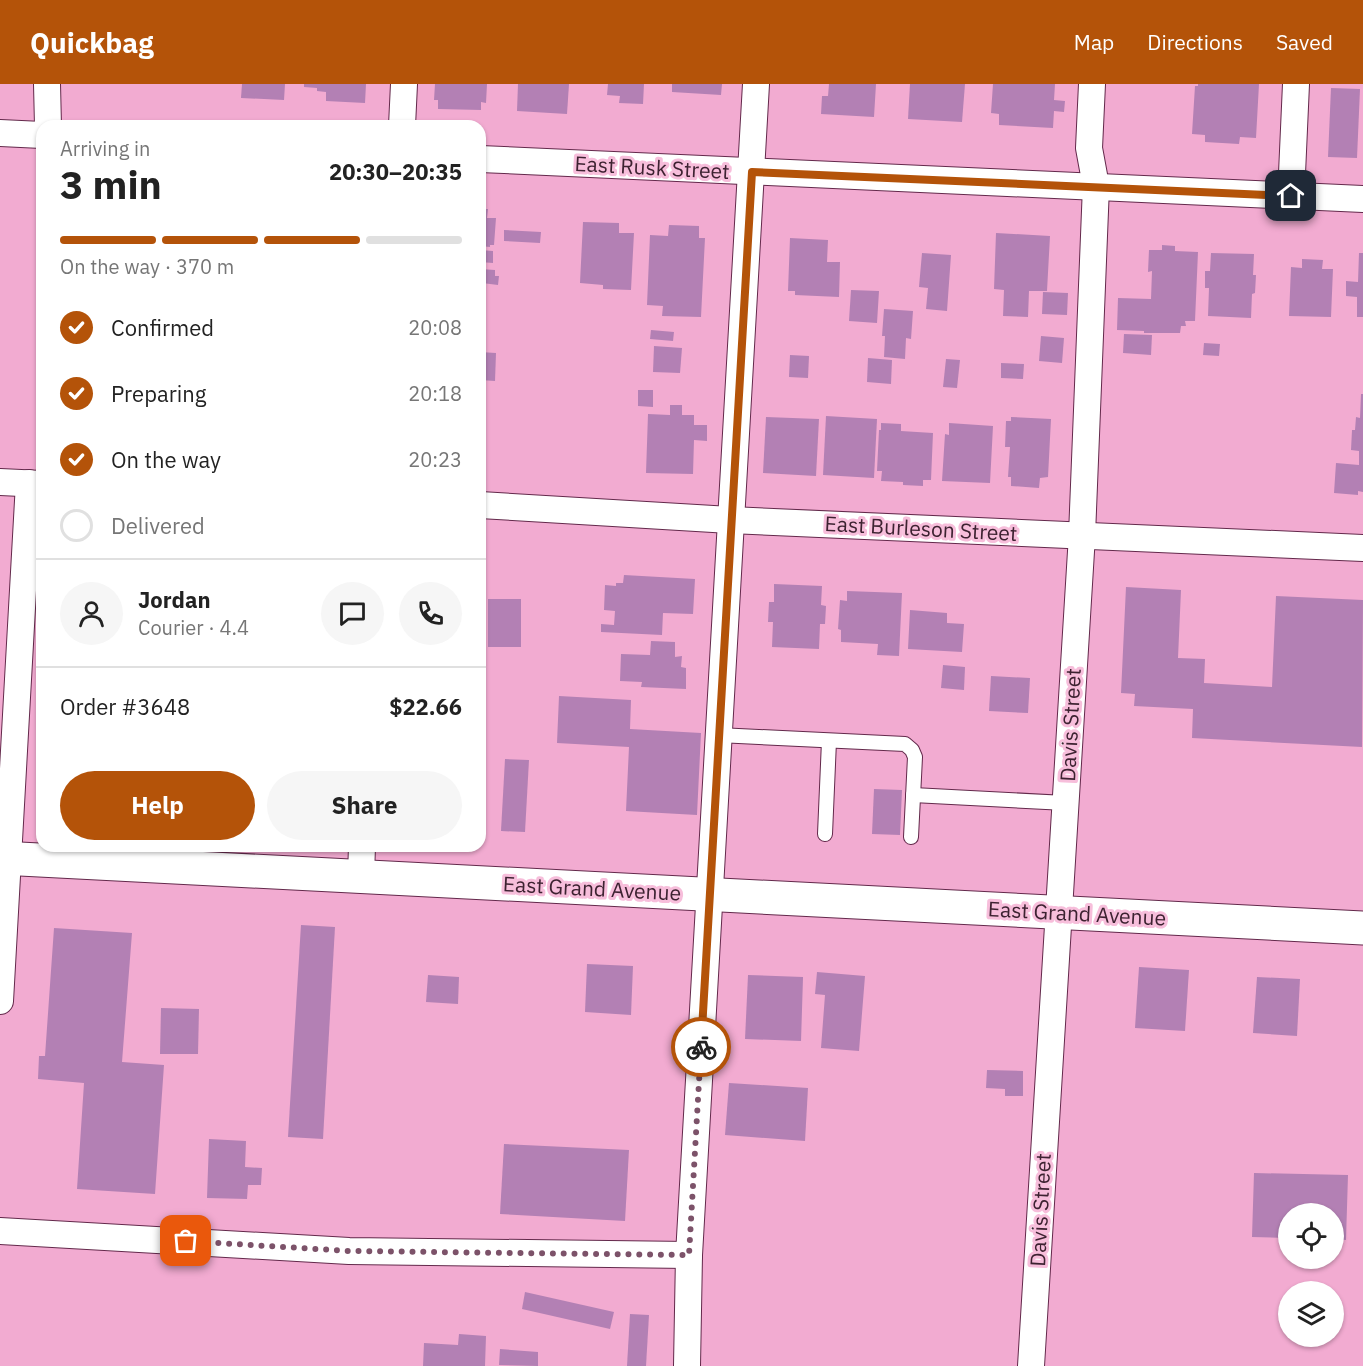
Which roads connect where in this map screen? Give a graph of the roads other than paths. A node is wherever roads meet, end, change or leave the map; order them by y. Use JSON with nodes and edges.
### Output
{"nodes":[{"id":1,"x":47,"y":84,"type":"edge"},
{"id":2,"x":404,"y":84,"type":"edge"},
{"id":3,"x":756,"y":84,"type":"edge"},
{"id":4,"x":1092,"y":84,"type":"edge"},
{"id":5,"x":1296,"y":84,"type":"edge"},
{"id":6,"x":48,"y":120,"type":"edge"},
{"id":7,"x":402,"y":120,"type":"edge"},
{"id":8,"x":0,"y":132,"type":"edge"},
{"id":9,"x":36,"y":135,"type":"edge"},
{"id":10,"x":486,"y":159,"type":"edge"},
{"id":11,"x":752,"y":172,"type":"junction"},
{"id":12,"x":1096,"y":186,"type":"junction"},
{"id":13,"x":1291,"y":196,"type":"junction"},
{"id":14,"x":1363,"y":199,"type":"edge"},
{"id":15,"x":0,"y":482,"type":"edge"},
{"id":16,"x":35,"y":483,"type":"edge"},
{"id":17,"x":486,"y":505,"type":"edge"},
{"id":18,"x":730,"y":520,"type":"junction"},
{"id":19,"x":1082,"y":535,"type":"junction"},
{"id":20,"x":1363,"y":548,"type":"edge"},
{"id":21,"x":718,"y":735,"type":"junction"},
{"id":22,"x":829,"y":741,"type":"junction"},
{"id":23,"x":913,"y":795,"type":"junction"},
{"id":24,"x":1066,"y":803,"type":"junction"},
{"id":25,"x":825,"y":834,"type":"dead end"},
{"id":26,"x":911,"y":837,"type":"dead end"},
{"id":27,"x":4,"y":858,"type":"edge"},
{"id":28,"x":362,"y":861,"type":"edge"},
{"id":29,"x":710,"y":894,"type":"junction"},
{"id":30,"x":1059,"y":912,"type":"junction"},
{"id":31,"x":1363,"y":928,"type":"edge"},
{"id":32,"x":0,"y":1001,"type":"edge"},
{"id":33,"x":0,"y":1231,"type":"edge"},
{"id":34,"x":689,"y":1255,"type":"junction"},
{"id":35,"x":687,"y":1366,"type":"edge"},
{"id":36,"x":1031,"y":1366,"type":"edge"}],
"edges":[{"from":1,"to":6,"type":"street"},
{"from":2,"to":7,"type":"street"},
{"from":3,"to":11,"type":"street"},
{"from":4,"to":12,"type":"street","name":"Davis Street"},
{"from":5,"to":13,"type":"street"},
{"from":8,"to":9,"type":"street"},
{"from":10,"to":11,"type":"street","name":"East Rusk Street"},
{"from":11,"to":12,"type":"street","name":"East Rusk Street"},
{"from":11,"to":18,"type":"street"},
{"from":12,"to":13,"type":"street","name":"East Rusk Street"},
{"from":12,"to":19,"type":"street","name":"Davis Street"},
{"from":13,"to":14,"type":"street","name":"East Rusk Street"},
{"from":15,"to":16,"type":"street"},
{"from":16,"to":27,"type":"street"},
{"from":17,"to":18,"type":"street","name":"East Burleson Street"},
{"from":18,"to":19,"type":"street","name":"East Burleson Street"},
{"from":18,"to":21,"type":"street"},
{"from":19,"to":20,"type":"street","name":"East Burleson Street"},
{"from":19,"to":24,"type":"street","name":"Davis Street"},
{"from":21,"to":22,"type":"lane"},
{"from":21,"to":29,"type":"street"},
{"from":22,"to":23,"type":"lane"},
{"from":22,"to":25,"type":"lane"},
{"from":23,"to":24,"type":"lane"},
{"from":23,"to":26,"type":"lane"},
{"from":24,"to":30,"type":"street","name":"Davis Street"},
{"from":27,"to":28,"type":"highway","name":"East Grand Avenue"},
{"from":27,"to":32,"type":"street"},
{"from":28,"to":29,"type":"highway","name":"East Grand Avenue"},
{"from":29,"to":30,"type":"highway","name":"East Grand Avenue"},
{"from":29,"to":34,"type":"street"},
{"from":30,"to":31,"type":"highway","name":"East Grand Avenue"},
{"from":30,"to":36,"type":"street","name":"Davis Street"},
{"from":33,"to":34,"type":"street"},
{"from":34,"to":35,"type":"street"}]}
